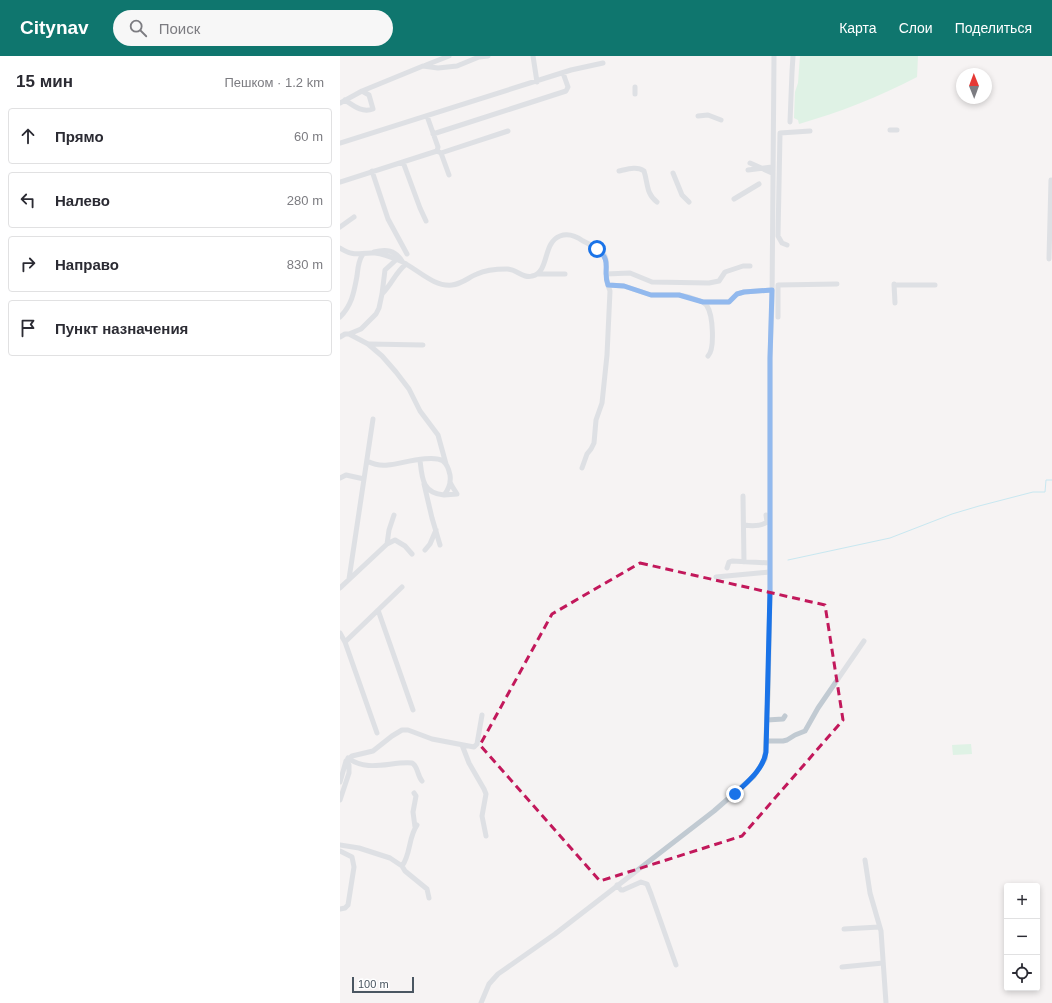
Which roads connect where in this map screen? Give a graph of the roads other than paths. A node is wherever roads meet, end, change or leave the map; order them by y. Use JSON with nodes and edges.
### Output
{"nodes":[{"id":1,"x":449,"y":56,"type":"edge"},
{"id":2,"x":488,"y":56,"type":"edge"},
{"id":3,"x":533,"y":56,"type":"edge"},
{"id":4,"x":774,"y":56,"type":"edge"},
{"id":5,"x":794,"y":56,"type":"edge"},
{"id":6,"x":603,"y":63,"type":"dead end"},
{"id":7,"x":423,"y":66,"type":"junction"},
{"id":8,"x":563,"y":73,"type":"junction"},
{"id":9,"x":537,"y":82,"type":"junction"},
{"id":10,"x":635,"y":87,"type":"dead end"},
{"id":11,"x":362,"y":90,"type":"junction"},
{"id":12,"x":635,"y":94,"type":"dead end"},
{"id":13,"x":345,"y":100,"type":"junction"},
{"id":14,"x":340,"y":103,"type":"edge"},
{"id":15,"x":427,"y":116,"type":"junction"},
{"id":16,"x":698,"y":116,"type":"dead end"},
{"id":17,"x":721,"y":120,"type":"dead end"},
{"id":18,"x":790,"y":122,"type":"dead end"},
{"id":19,"x":890,"y":130,"type":"dead end"},
{"id":20,"x":898,"y":130,"type":"dead end"},
{"id":21,"x":508,"y":131,"type":"dead end"},
{"id":22,"x":810,"y":131,"type":"dead end"},
{"id":23,"x":433,"y":134,"type":"junction"},
{"id":24,"x":340,"y":142,"type":"edge"},
{"id":25,"x":439,"y":152,"type":"junction"},
{"id":26,"x":402,"y":162,"type":"junction"},
{"id":27,"x":750,"y":162,"type":"dead end"},
{"id":28,"x":763,"y":168,"type":"junction"},
{"id":29,"x":748,"y":170,"type":"dead end"},
{"id":30,"x":772,"y":170,"type":"junction"},
{"id":31,"x":619,"y":171,"type":"dead end"},
{"id":32,"x":372,"y":172,"type":"junction"},
{"id":33,"x":673,"y":173,"type":"dead end"},
{"id":34,"x":449,"y":175,"type":"dead end"},
{"id":35,"x":1051,"y":180,"type":"dead end"},
{"id":36,"x":340,"y":182,"type":"edge"},
{"id":37,"x":759,"y":184,"type":"dead end"},
{"id":38,"x":734,"y":199,"type":"dead end"},
{"id":39,"x":657,"y":202,"type":"dead end"},
{"id":40,"x":689,"y":202,"type":"dead end"},
{"id":41,"x":354,"y":217,"type":"dead end"},
{"id":42,"x":426,"y":221,"type":"dead end"},
{"id":43,"x":1051,"y":226,"type":"edge"},
{"id":44,"x":340,"y":227,"type":"edge"},
{"id":45,"x":787,"y":245,"type":"dead end"},
{"id":46,"x":340,"y":248,"type":"edge"},
{"id":47,"x":365,"y":254,"type":"junction"},
{"id":48,"x":407,"y":254,"type":"dead end"},
{"id":49,"x":1050,"y":258,"type":"dead end"},
{"id":50,"x":401,"y":262,"type":"junction"},
{"id":51,"x":750,"y":266,"type":"dead end"},
{"id":52,"x":538,"y":274,"type":"junction"},
{"id":53,"x":565,"y":274,"type":"dead end"},
{"id":54,"x":606,"y":274,"type":"junction"},
{"id":55,"x":837,"y":284,"type":"dead end"},
{"id":56,"x":608,"y":285,"type":"junction"},
{"id":57,"x":935,"y":285,"type":"dead end"},
{"id":58,"x":772,"y":290,"type":"junction"},
{"id":59,"x":382,"y":294,"type":"junction"},
{"id":60,"x":703,"y":302,"type":"junction"},
{"id":61,"x":895,"y":303,"type":"dead end"},
{"id":62,"x":340,"y":317,"type":"edge"},
{"id":63,"x":778,"y":317,"type":"dead end"},
{"id":64,"x":350,"y":334,"type":"junction"},
{"id":65,"x":340,"y":337,"type":"edge"},
{"id":66,"x":368,"y":344,"type":"junction"},
{"id":67,"x":423,"y":345,"type":"dead end"},
{"id":68,"x":708,"y":356,"type":"dead end"},
{"id":69,"x":373,"y":419,"type":"dead end"},
{"id":70,"x":420,"y":460,"type":"junction"},
{"id":71,"x":367,"y":461,"type":"junction"},
{"id":72,"x":446,"y":464,"type":"junction"},
{"id":73,"x":582,"y":468,"type":"dead end"},
{"id":74,"x":341,"y":476,"type":"edge"},
{"id":75,"x":364,"y":478,"type":"junction"},
{"id":76,"x":450,"y":482,"type":"junction"},
{"id":77,"x":423,"y":484,"type":"junction"},
{"id":78,"x":444,"y":495,"type":"junction"},
{"id":79,"x":743,"y":496,"type":"dead end"},
{"id":80,"x":394,"y":515,"type":"dead end"},
{"id":81,"x":766,"y":515,"type":"dead end"},
{"id":82,"x":768,"y":521,"type":"junction"},
{"id":83,"x":744,"y":526,"type":"junction"},
{"id":84,"x":436,"y":530,"type":"junction"},
{"id":85,"x":388,"y":537,"type":"junction"},
{"id":86,"x":395,"y":540,"type":"junction"},
{"id":87,"x":387,"y":544,"type":"junction"},
{"id":88,"x":440,"y":545,"type":"dead end"},
{"id":89,"x":425,"y":550,"type":"dead end"},
{"id":90,"x":412,"y":554,"type":"dead end"},
{"id":91,"x":744,"y":562,"type":"junction"},
{"id":92,"x":770,"y":563,"type":"junction"},
{"id":93,"x":727,"y":568,"type":"dead end"},
{"id":94,"x":770,"y":572,"type":"junction"},
{"id":95,"x":716,"y":577,"type":"dead end"},
{"id":96,"x":349,"y":579,"type":"junction"},
{"id":97,"x":402,"y":587,"type":"dead end"},
{"id":98,"x":340,"y":588,"type":"edge"},
{"id":99,"x":378,"y":610,"type":"junction"},
{"id":100,"x":340,"y":633,"type":"edge"},
{"id":101,"x":864,"y":641,"type":"dead end"},
{"id":102,"x":345,"y":642,"type":"junction"},
{"id":103,"x":413,"y":710,"type":"dead end"},
{"id":104,"x":482,"y":715,"type":"dead end"},
{"id":105,"x":785,"y":716,"type":"dead end"},
{"id":106,"x":767,"y":720,"type":"junction"},
{"id":107,"x":377,"y":733,"type":"dead end"},
{"id":108,"x":766,"y":741,"type":"junction"},
{"id":109,"x":462,"y":745,"type":"junction"},
{"id":110,"x":347,"y":760,"type":"junction"},
{"id":111,"x":422,"y":781,"type":"dead end"},
{"id":112,"x":340,"y":782,"type":"edge"},
{"id":113,"x":414,"y":793,"type":"dead end"},
{"id":114,"x":340,"y":800,"type":"edge"},
{"id":115,"x":486,"y":836,"type":"dead end"},
{"id":116,"x":340,"y":845,"type":"edge"},
{"id":117,"x":340,"y":851,"type":"edge"},
{"id":118,"x":865,"y":860,"type":"dead end"},
{"id":119,"x":402,"y":866,"type":"junction"},
{"id":120,"x":617,"y":885,"type":"junction"},
{"id":121,"x":429,"y":898,"type":"dead end"},
{"id":122,"x":340,"y":909,"type":"edge"},
{"id":123,"x":879,"y":927,"type":"junction"},
{"id":124,"x":844,"y":929,"type":"dead end"},
{"id":125,"x":883,"y":963,"type":"junction"},
{"id":126,"x":676,"y":965,"type":"dead end"},
{"id":127,"x":842,"y":967,"type":"dead end"},
{"id":128,"x":481,"y":1003,"type":"edge"},
{"id":129,"x":886,"y":1003,"type":"edge"}],
"edges":[{"from":1,"to":7,"type":"street"},
{"from":2,"to":7,"type":"street"},
{"from":3,"to":9,"type":"street"},
{"from":4,"to":30,"type":"street"},
{"from":5,"to":18,"type":"street"},
{"from":6,"to":8,"type":"street"},
{"from":7,"to":11,"type":"street"},
{"from":8,"to":9,"type":"street"},
{"from":8,"to":23,"type":"street"},
{"from":9,"to":15,"type":"street"},
{"from":10,"to":12,"type":"street"},
{"from":11,"to":13,"type":"street"},
{"from":11,"to":13,"type":"street"},
{"from":13,"to":14,"type":"street"},
{"from":15,"to":23,"type":"street"},
{"from":15,"to":24,"type":"street"},
{"from":16,"to":17,"type":"street"},
{"from":19,"to":20,"type":"street"},
{"from":21,"to":25,"type":"street"},
{"from":22,"to":45,"type":"street"},
{"from":23,"to":25,"type":"street"},
{"from":25,"to":26,"type":"street"},
{"from":25,"to":34,"type":"street"},
{"from":26,"to":32,"type":"street"},
{"from":26,"to":42,"type":"street"},
{"from":27,"to":28,"type":"street"},
{"from":28,"to":29,"type":"street"},
{"from":28,"to":30,"type":"street"},
{"from":30,"to":58,"type":"street"},
{"from":31,"to":39,"type":"street"},
{"from":32,"to":36,"type":"street"},
{"from":32,"to":48,"type":"street"},
{"from":33,"to":40,"type":"street"},
{"from":35,"to":43,"type":"street"},
{"from":37,"to":38,"type":"street"},
{"from":41,"to":44,"type":"street"},
{"from":43,"to":49,"type":"street"},
{"from":46,"to":47,"type":"street"},
{"from":47,"to":50,"type":"street"},
{"from":47,"to":62,"type":"street"},
{"from":50,"to":52,"type":"street"},
{"from":50,"to":59,"type":"street"},
{"from":50,"to":59,"type":"street"},
{"from":51,"to":54,"type":"street"},
{"from":52,"to":53,"type":"street"},
{"from":52,"to":54,"type":"street"},
{"from":54,"to":56,"type":"street"},
{"from":55,"to":63,"type":"street"},
{"from":56,"to":60,"type":"street"},
{"from":56,"to":73,"type":"street"},
{"from":57,"to":61,"type":"street"},
{"from":58,"to":60,"type":"street"},
{"from":58,"to":82,"type":"street"},
{"from":59,"to":64,"type":"street"},
{"from":60,"to":68,"type":"street"},
{"from":64,"to":65,"type":"street"},
{"from":64,"to":66,"type":"street"},
{"from":66,"to":67,"type":"street"},
{"from":66,"to":72,"type":"street"},
{"from":69,"to":71,"type":"street"},
{"from":70,"to":71,"type":"street"},
{"from":70,"to":72,"type":"street"},
{"from":70,"to":77,"type":"street"},
{"from":71,"to":75,"type":"street"},
{"from":72,"to":76,"type":"street"},
{"from":74,"to":75,"type":"street"},
{"from":75,"to":96,"type":"street"},
{"from":76,"to":78,"type":"street"},
{"from":76,"to":78,"type":"street"},
{"from":77,"to":78,"type":"street"},
{"from":77,"to":84,"type":"street"},
{"from":79,"to":83,"type":"street"},
{"from":80,"to":85,"type":"street"},
{"from":81,"to":82,"type":"street"},
{"from":82,"to":83,"type":"street"},
{"from":82,"to":92,"type":"street"},
{"from":83,"to":91,"type":"street"},
{"from":84,"to":88,"type":"street"},
{"from":84,"to":89,"type":"street"},
{"from":85,"to":86,"type":"street"},
{"from":85,"to":87,"type":"street"},
{"from":86,"to":87,"type":"street"},
{"from":86,"to":90,"type":"street"},
{"from":87,"to":96,"type":"street"},
{"from":91,"to":92,"type":"street"},
{"from":91,"to":93,"type":"street"},
{"from":92,"to":94,"type":"street"},
{"from":94,"to":95,"type":"street"},
{"from":94,"to":106,"type":"street"},
{"from":96,"to":98,"type":"street"},
{"from":97,"to":99,"type":"street"},
{"from":99,"to":102,"type":"street"},
{"from":99,"to":103,"type":"street"},
{"from":100,"to":102,"type":"street"},
{"from":101,"to":108,"type":"street"},
{"from":102,"to":107,"type":"street"},
{"from":104,"to":109,"type":"street"},
{"from":105,"to":106,"type":"street"},
{"from":106,"to":108,"type":"street"},
{"from":108,"to":120,"type":"street"},
{"from":109,"to":110,"type":"street"},
{"from":109,"to":115,"type":"street"},
{"from":110,"to":111,"type":"street"},
{"from":110,"to":112,"type":"street"},
{"from":110,"to":114,"type":"street"},
{"from":113,"to":119,"type":"street"},
{"from":116,"to":119,"type":"street"},
{"from":117,"to":122,"type":"street"},
{"from":118,"to":123,"type":"street"},
{"from":119,"to":121,"type":"street"},
{"from":120,"to":126,"type":"street"},
{"from":120,"to":128,"type":"street"},
{"from":123,"to":124,"type":"street"},
{"from":123,"to":125,"type":"street"},
{"from":125,"to":127,"type":"street"},
{"from":125,"to":129,"type":"street"}]}
